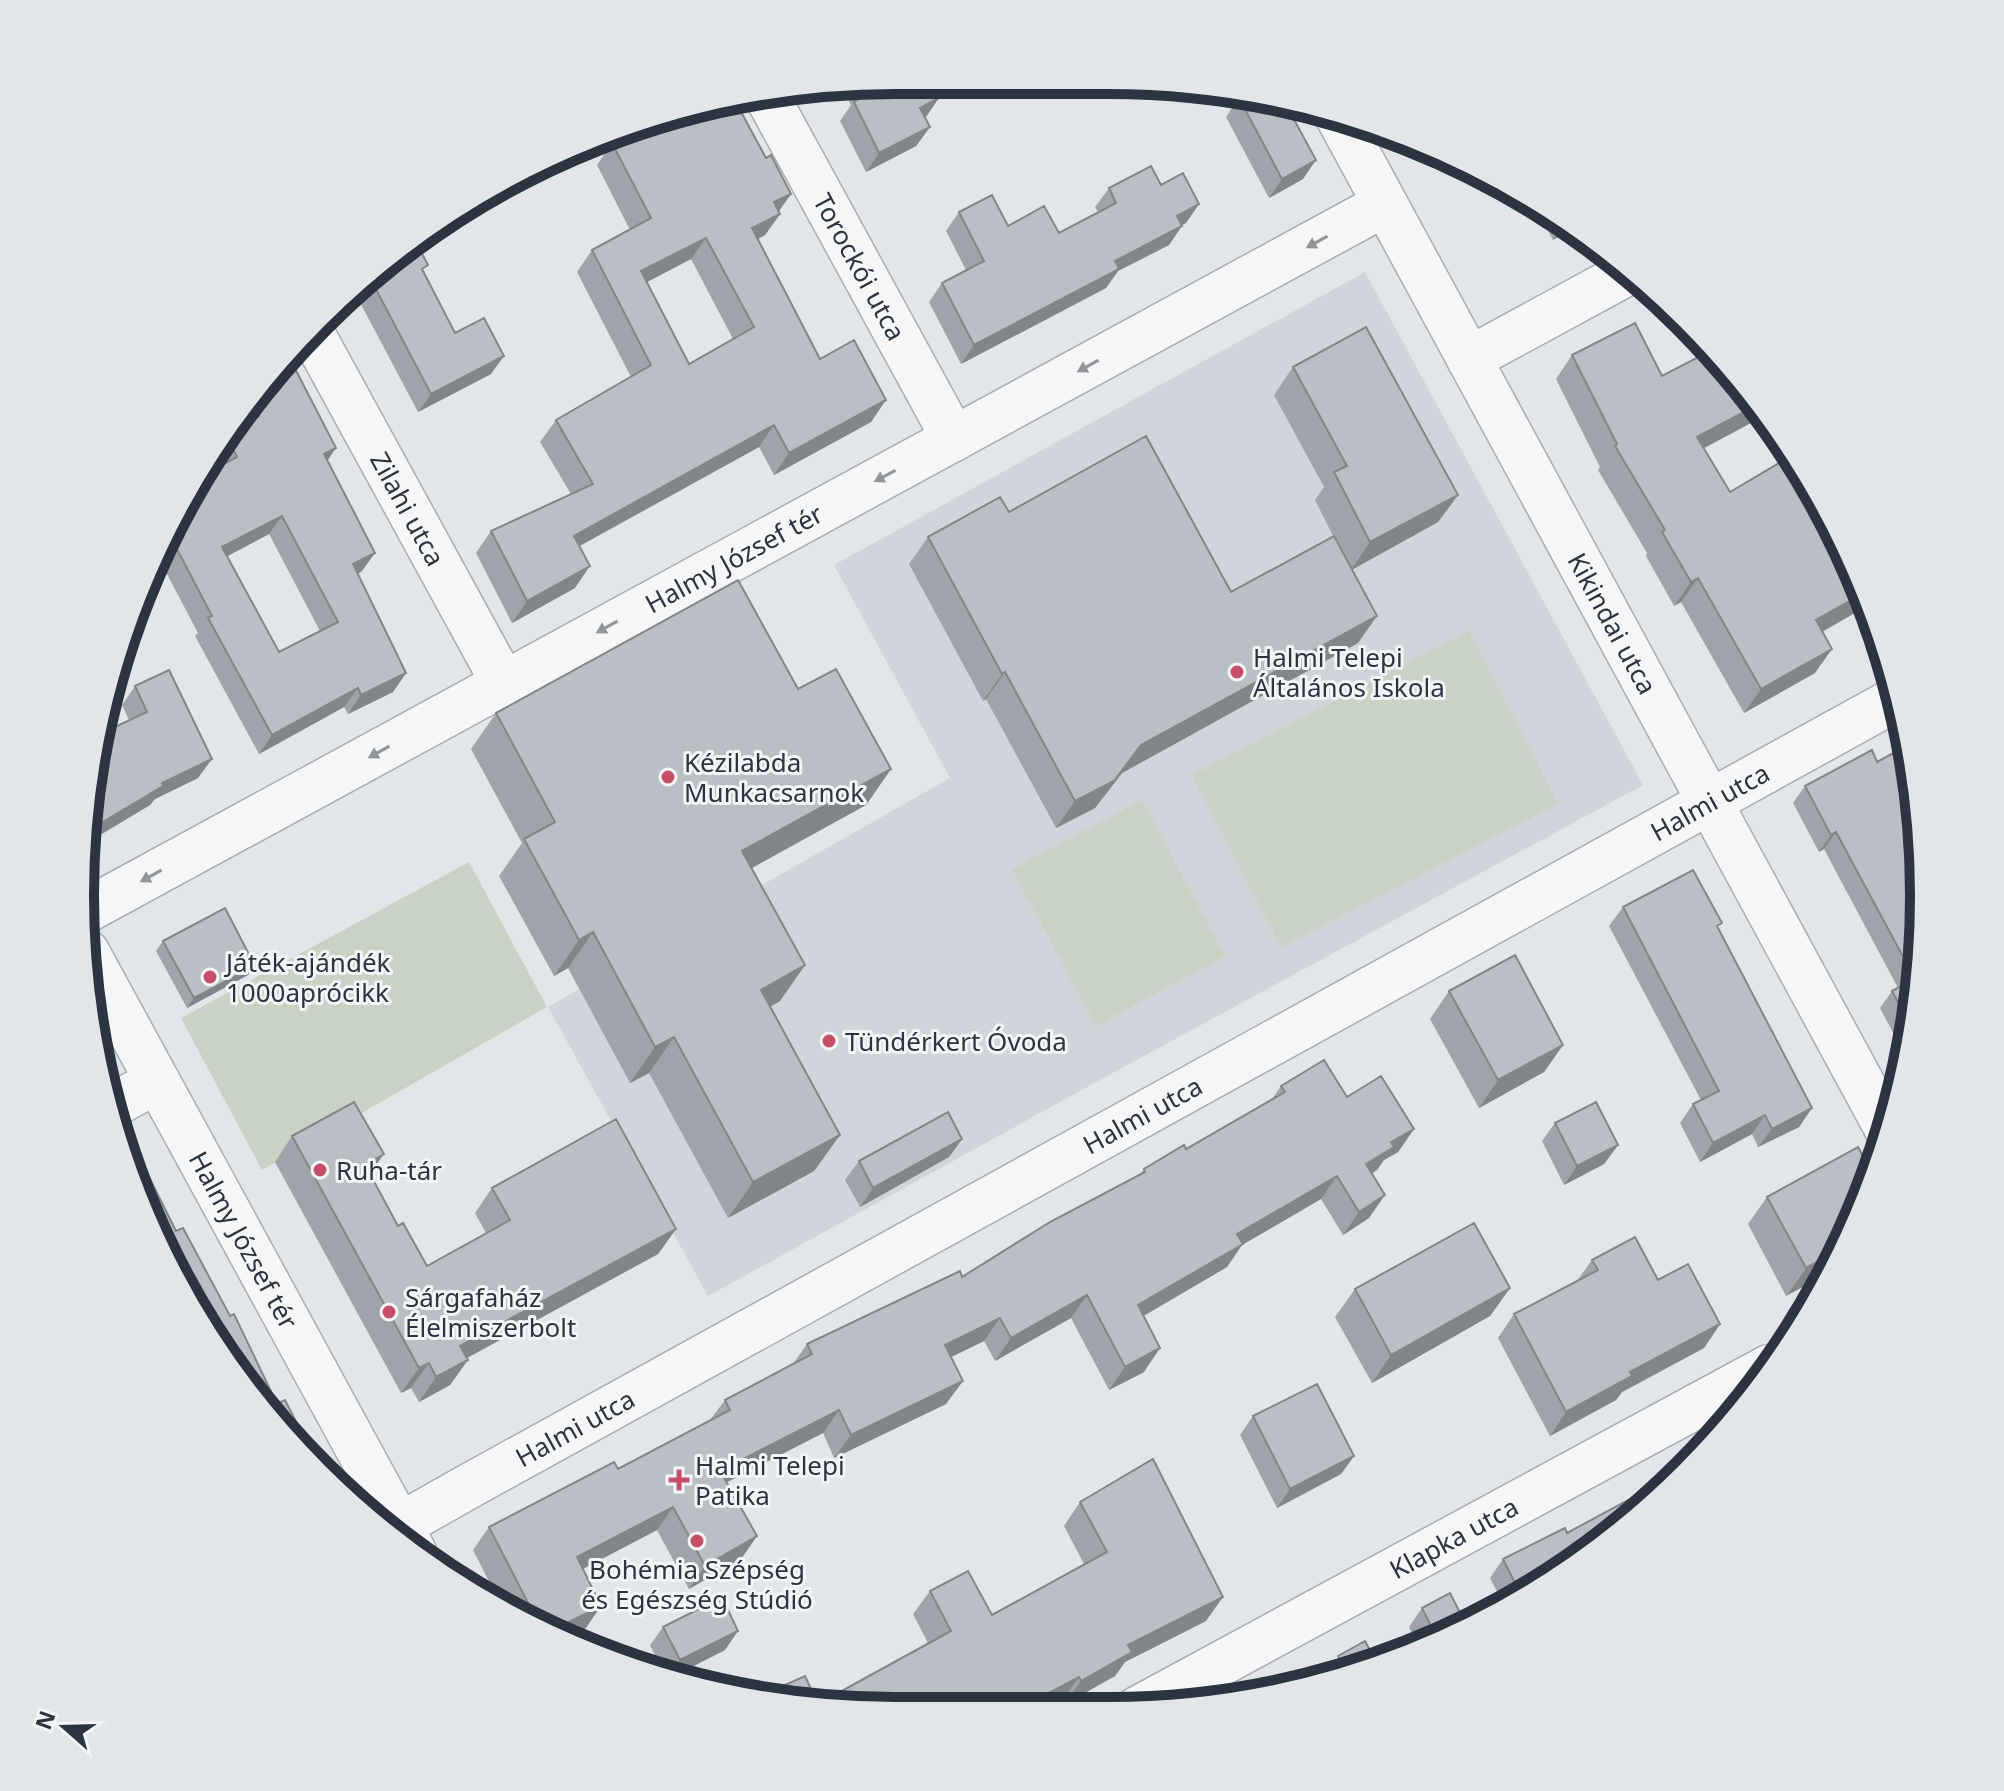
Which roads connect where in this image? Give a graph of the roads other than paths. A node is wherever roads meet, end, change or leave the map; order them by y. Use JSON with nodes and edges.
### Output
{"nodes":[{"id":1,"x":771,"y":104,"type":"edge"},
{"id":2,"x":1345,"y":130,"type":"edge"},
{"id":3,"x":1385,"y":204,"type":"junction"},
{"id":4,"x":1618,"y":278,"type":"edge"},
{"id":5,"x":317,"y":342,"type":"edge"},
{"id":6,"x":1469,"y":359,"type":"junction"},
{"id":7,"x":954,"y":439,"type":"junction"},
{"id":8,"x":504,"y":684,"type":"junction"},
{"id":9,"x":1887,"y":704,"type":"edge"},
{"id":10,"x":1710,"y":801,"type":"junction"},
{"id":11,"x":94,"y":906,"type":"edge"},
{"id":12,"x":98,"y":973,"type":"edge"},
{"id":13,"x":157,"y":1081,"type":"junction"},
{"id":14,"x":121,"y":1101,"type":"edge"},
{"id":15,"x":1879,"y":1115,"type":"edge"},
{"id":16,"x":1747,"y":1379,"type":"edge"},
{"id":17,"x":390,"y":1517,"type":"edge"},
{"id":18,"x":409,"y":1531,"type":"edge"},
{"id":19,"x":1163,"y":1695,"type":"edge"}],
"edges":[{"from":1,"to":7,"type":"street","name":"Torockói utca"},
{"from":2,"to":3,"type":"street","name":"Kikindai utca"},
{"from":3,"to":6,"type":"street","name":"Kikindai utca"},
{"from":3,"to":7,"type":"street","name":"Halmy József tér","one_way":true},
{"from":4,"to":6,"type":"street"},
{"from":5,"to":8,"type":"street","name":"Zilahi utca"},
{"from":6,"to":10,"type":"street","name":"Kikindai utca"},
{"from":7,"to":8,"type":"street","name":"Halmy József tér","one_way":true},
{"from":8,"to":11,"type":"street","name":"Halmy József tér","one_way":true},
{"from":9,"to":10,"type":"street","name":"Halmi utca"},
{"from":10,"to":15,"type":"street","name":"Kikindai utca"},
{"from":10,"to":18,"type":"street","name":"Halmi utca"},
{"from":12,"to":13,"type":"street","name":"Halmy József tér"},
{"from":13,"to":14,"type":"street"},
{"from":13,"to":17,"type":"street","name":"Halmy József tér"},
{"from":16,"to":19,"type":"street","name":"Klapka utca"}]}
